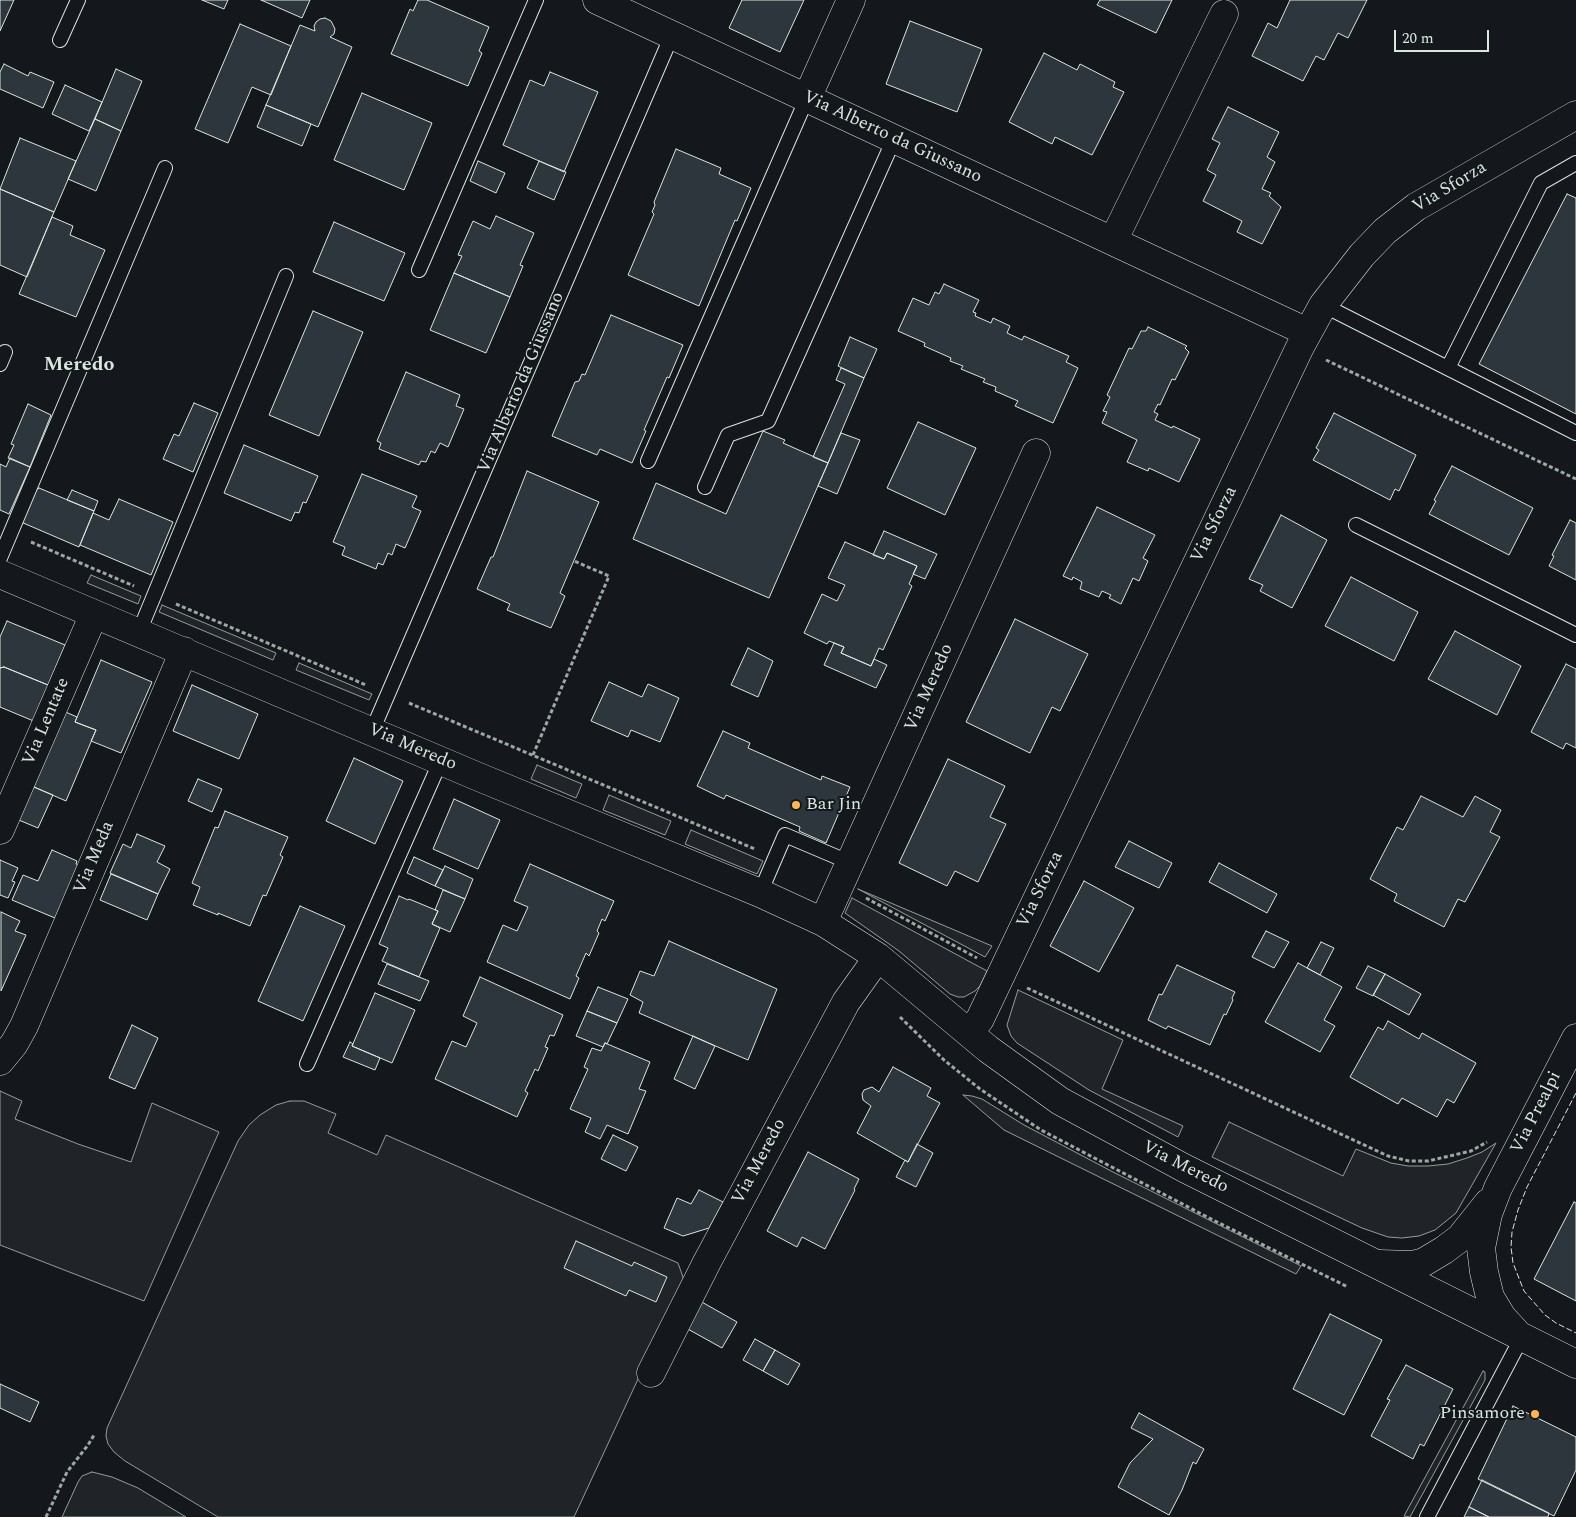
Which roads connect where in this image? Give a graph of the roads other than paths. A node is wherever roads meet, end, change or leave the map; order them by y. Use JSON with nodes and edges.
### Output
{"nodes":[{"id":1,"x":78,"y":0,"type":"edge"},
{"id":2,"x":536,"y":0,"type":"edge"},
{"id":3,"x":597,"y":0,"type":"edge"},
{"id":4,"x":851,"y":0,"type":"edge"},
{"id":5,"x":1224,"y":14,"type":"dead end"},
{"id":6,"x":672,"y":35,"type":"junction"},
{"id":7,"x":60,"y":40,"type":"dead end"},
{"id":8,"x":806,"y":98,"type":"junction"},
{"id":9,"x":1576,"y":115,"type":"edge"},
{"id":10,"x":894,"y":139,"type":"junction"},
{"id":11,"x":1576,"y":163,"type":"edge"},
{"id":12,"x":165,"y":168,"type":"dead end"},
{"id":13,"x":1113,"y":241,"type":"junction"},
{"id":14,"x":419,"y":270,"type":"dead end"},
{"id":15,"x":286,"y":276,"type":"dead end"},
{"id":16,"x":1323,"y":305,"type":"junction"},
{"id":17,"x":1304,"y":340,"type":"junction"},
{"id":18,"x":1448,"y":368,"type":"junction"},
{"id":19,"x":1576,"y":434,"type":"edge"},
{"id":20,"x":1036,"y":453,"type":"dead end"},
{"id":21,"x":648,"y":461,"type":"dead end"},
{"id":22,"x":705,"y":487,"type":"dead end"},
{"id":23,"x":1356,"y":525,"type":"dead end"},
{"id":24,"x":0,"y":558,"type":"edge"},
{"id":25,"x":0,"y":574,"type":"edge"},
{"id":26,"x":94,"y":614,"type":"junction"},
{"id":27,"x":139,"y":632,"type":"junction"},
{"id":28,"x":1576,"y":635,"type":"edge"},
{"id":29,"x":184,"y":651,"type":"junction"},
{"id":30,"x":372,"y":731,"type":"junction"},
{"id":31,"x":441,"y":760,"type":"junction"},
{"id":32,"x":0,"y":830,"type":"edge"},
{"id":33,"x":851,"y":863,"type":"junction"},
{"id":34,"x":760,"y":893,"type":"junction"},
{"id":35,"x":823,"y":922,"type":"junction"},
{"id":36,"x":878,"y":957,"type":"junction"},
{"id":37,"x":969,"y":1034,"type":"junction"},
{"id":38,"x":1576,"y":1038,"type":"edge"},
{"id":39,"x":0,"y":1061,"type":"edge"},
{"id":40,"x":307,"y":1064,"type":"dead end"},
{"id":41,"x":1498,"y":1188,"type":"junction"},
{"id":42,"x":1375,"y":1264,"type":"junction"},
{"id":43,"x":1521,"y":1336,"type":"junction"},
{"id":44,"x":1576,"y":1364,"type":"edge"},
{"id":45,"x":651,"y":1372,"type":"dead end"},
{"id":46,"x":1428,"y":1517,"type":"edge"}],
"edges":[{"from":1,"to":7,"type":"lane"},
{"from":2,"to":14,"type":"lane"},
{"from":3,"to":6,"type":"street","name":"Via Alberto da Giussano"},
{"from":4,"to":8,"type":"street"},
{"from":5,"to":13,"type":"street"},
{"from":6,"to":8,"type":"street","name":"Via Alberto da Giussano"},
{"from":6,"to":30,"type":"lane","name":"Via Alberto da Giussano"},
{"from":8,"to":10,"type":"street","name":"Via Alberto da Giussano"},
{"from":8,"to":21,"type":"lane"},
{"from":9,"to":16,"type":"street","name":"Via Sforza"},
{"from":10,"to":13,"type":"street","name":"Via Alberto da Giussano"},
{"from":10,"to":22,"type":"lane"},
{"from":11,"to":18,"type":"lane"},
{"from":12,"to":24,"type":"lane"},
{"from":13,"to":17,"type":"street","name":"Via Alberto da Giussano"},
{"from":15,"to":27,"type":"lane"},
{"from":16,"to":17,"type":"street","name":"Via Sforza"},
{"from":16,"to":18,"type":"lane"},
{"from":17,"to":37,"type":"street","name":"Via Sforza"},
{"from":18,"to":19,"type":"lane"},
{"from":20,"to":33,"type":"street","name":"Via Meredo"},
{"from":23,"to":28,"type":"lane"},
{"from":25,"to":26,"type":"street","name":"Via Meredo"},
{"from":26,"to":27,"type":"street","name":"Via Meredo"},
{"from":26,"to":32,"type":"street","name":"Via Lentate"},
{"from":27,"to":29,"type":"street","name":"Via Meredo"},
{"from":29,"to":30,"type":"street","name":"Via Meredo"},
{"from":29,"to":39,"type":"street","name":"Via Meda"},
{"from":30,"to":31,"type":"street","name":"Via Meredo"},
{"from":31,"to":34,"type":"street","name":"Via Meredo"},
{"from":31,"to":40,"type":"lane"},
{"from":33,"to":34,"type":"lane"},
{"from":33,"to":35,"type":"street","name":"Via Meredo"},
{"from":34,"to":35,"type":"street","name":"Via Meredo"},
{"from":35,"to":36,"type":"street","name":"Via Meredo"},
{"from":36,"to":37,"type":"street","name":"Via Meredo"},
{"from":36,"to":45,"type":"street","name":"Via Meredo"},
{"from":37,"to":42,"type":"street","name":"Via Meredo"},
{"from":38,"to":41,"type":"street","name":"Via Prealpi"},
{"from":41,"to":42,"type":"street","name":"Via Prealpi"},
{"from":41,"to":43,"type":"street","name":"Via Prealpi"},
{"from":42,"to":43,"type":"street","name":"Via Meredo"},
{"from":43,"to":44,"type":"street","name":"Via Meredo"},
{"from":43,"to":46,"type":"lane"}]}
